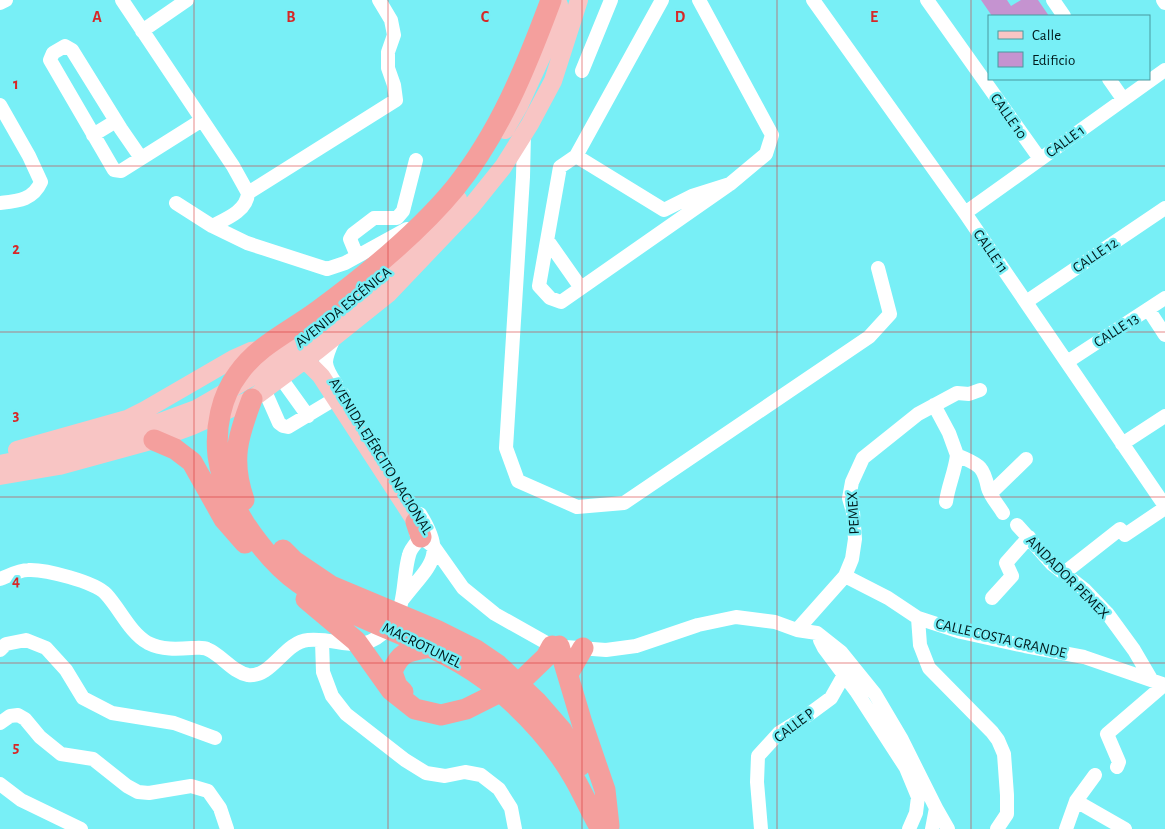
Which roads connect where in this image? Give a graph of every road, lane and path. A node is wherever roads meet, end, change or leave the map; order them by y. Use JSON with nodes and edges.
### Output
{"nodes":[{"id":1,"x":6,"y":0,"type":"edge"},
{"id":2,"x":122,"y":0,"type":"edge"},
{"id":3,"x":187,"y":0,"type":"edge"},
{"id":4,"x":379,"y":0,"type":"edge"},
{"id":5,"x":551,"y":0,"type":"edge"},
{"id":6,"x":560,"y":0,"type":"edge"},
{"id":7,"x":579,"y":0,"type":"edge"},
{"id":8,"x":611,"y":0,"type":"edge"},
{"id":9,"x":662,"y":0,"type":"edge"},
{"id":10,"x":700,"y":0,"type":"edge"},
{"id":11,"x":813,"y":0,"type":"edge"},
{"id":12,"x":927,"y":0,"type":"edge"},
{"id":13,"x":1053,"y":0,"type":"edge"},
{"id":14,"x":0,"y":3,"type":"edge"},
{"id":15,"x":1063,"y":15,"type":"edge"},
{"id":16,"x":142,"y":31,"type":"junction"},
{"id":17,"x":1165,"y":70,"type":"edge"},
{"id":18,"x":582,"y":71,"type":"dead end"},
{"id":19,"x":1110,"y":80,"type":"edge"},
{"id":20,"x":1123,"y":99,"type":"junction"},
{"id":21,"x":0,"y":105,"type":"edge"},
{"id":22,"x":202,"y":120,"type":"junction"},
{"id":23,"x":116,"y":121,"type":"junction"},
{"id":24,"x":524,"y":133,"type":"junction"},
{"id":25,"x":93,"y":135,"type":"junction"},
{"id":26,"x":576,"y":156,"type":"junction"},
{"id":27,"x":141,"y":158,"type":"junction"},
{"id":28,"x":1040,"y":159,"type":"junction"},
{"id":29,"x":416,"y":160,"type":"dead end"},
{"id":30,"x":730,"y":184,"type":"junction"},
{"id":31,"x":248,"y":193,"type":"junction"},
{"id":32,"x":462,"y":194,"type":"junction"},
{"id":33,"x":0,"y":203,"type":"edge"},
{"id":34,"x":176,"y":203,"type":"dead end"},
{"id":35,"x":1165,"y":208,"type":"edge"},
{"id":36,"x":964,"y":213,"type":"junction"},
{"id":37,"x":212,"y":226,"type":"junction"},
{"id":38,"x":548,"y":242,"type":"junction"},
{"id":39,"x":357,"y":256,"type":"junction"},
{"id":40,"x":878,"y":268,"type":"dead end"},
{"id":41,"x":581,"y":288,"type":"junction"},
{"id":42,"x":1165,"y":298,"type":"edge"},
{"id":43,"x":1026,"y":302,"type":"junction"},
{"id":44,"x":1148,"y":309,"type":"junction"},
{"id":45,"x":1165,"y":335,"type":"edge"},
{"id":46,"x":334,"y":338,"type":"junction"},
{"id":47,"x":1067,"y":362,"type":"junction"},
{"id":48,"x":286,"y":373,"type":"junction"},
{"id":49,"x":980,"y":390,"type":"dead end"},
{"id":50,"x":258,"y":394,"type":"junction"},
{"id":51,"x":337,"y":398,"type":"junction"},
{"id":52,"x":934,"y":405,"type":"junction"},
{"id":53,"x":308,"y":416,"type":"junction"},
{"id":54,"x":1165,"y":416,"type":"edge"},
{"id":55,"x":154,"y":440,"type":"junction"},
{"id":56,"x":1122,"y":444,"type":"junction"},
{"id":57,"x":957,"y":455,"type":"junction"},
{"id":58,"x":0,"y":458,"type":"edge"},
{"id":59,"x":1026,"y":460,"type":"dead end"},
{"id":60,"x":0,"y":464,"type":"edge"},
{"id":61,"x":0,"y":476,"type":"edge"},
{"id":62,"x":991,"y":493,"type":"junction"},
{"id":63,"x":946,"y":502,"type":"dead end"},
{"id":64,"x":1165,"y":507,"type":"edge"},
{"id":65,"x":1003,"y":513,"type":"dead end"},
{"id":66,"x":1017,"y":525,"type":"dead end"},
{"id":67,"x":1029,"y":536,"type":"junction"},
{"id":68,"x":420,"y":540,"type":"junction"},
{"id":69,"x":1064,"y":573,"type":"junction"},
{"id":70,"x":845,"y":576,"type":"junction"},
{"id":71,"x":0,"y":580,"type":"edge"},
{"id":72,"x":288,"y":580,"type":"junction"},
{"id":73,"x":992,"y":598,"type":"dead end"},
{"id":74,"x":403,"y":599,"type":"junction"},
{"id":75,"x":320,"y":604,"type":"junction"},
{"id":76,"x":918,"y":618,"type":"junction"},
{"id":77,"x":797,"y":630,"type":"junction"},
{"id":78,"x":817,"y":633,"type":"junction"},
{"id":79,"x":322,"y":641,"type":"junction"},
{"id":80,"x":430,"y":647,"type":"junction"},
{"id":81,"x":548,"y":648,"type":"junction"},
{"id":82,"x":583,"y":648,"type":"junction"},
{"id":83,"x":0,"y":650,"type":"edge"},
{"id":84,"x":568,"y":674,"type":"junction"},
{"id":85,"x":844,"y":675,"type":"junction"},
{"id":86,"x":862,"y":678,"type":"junction"},
{"id":87,"x":1159,"y":685,"type":"edge"},
{"id":88,"x":1165,"y":704,"type":"edge"},
{"id":89,"x":463,"y":706,"type":"junction"},
{"id":90,"x":0,"y":723,"type":"edge"},
{"id":91,"x":215,"y":738,"type":"dead end"},
{"id":92,"x":1117,"y":766,"type":"dead end"},
{"id":93,"x":1095,"y":775,"type":"dead end"},
{"id":94,"x":0,"y":784,"type":"edge"},
{"id":95,"x":1076,"y":801,"type":"junction"},
{"id":96,"x":936,"y":808,"type":"junction"},
{"id":97,"x":606,"y":828,"type":"edge"},
{"id":98,"x":80,"y":829,"type":"edge"},
{"id":99,"x":227,"y":829,"type":"edge"},
{"id":100,"x":515,"y":829,"type":"edge"},
{"id":101,"x":762,"y":829,"type":"edge"},
{"id":102,"x":909,"y":829,"type":"edge"},
{"id":103,"x":932,"y":829,"type":"edge"},
{"id":104,"x":948,"y":829,"type":"edge"},
{"id":105,"x":997,"y":829,"type":"edge"},
{"id":106,"x":1066,"y":829,"type":"edge"},
{"id":107,"x":1126,"y":829,"type":"edge"}],
"edges":[{"from":1,"to":14,"type":"street"},
{"from":2,"to":16,"type":"street"},
{"from":3,"to":16,"type":"street"},
{"from":4,"to":31,"type":"street"},
{"from":5,"to":72,"type":"highway","name":"MACROTUNEL"},
{"from":6,"to":32,"type":"main road","name":"AVENIDA ESCÉNICA"},
{"from":7,"to":24,"type":"main road"},
{"from":8,"to":18,"type":"street"},
{"from":9,"to":26,"type":"street"},
{"from":10,"to":30,"type":"street"},
{"from":11,"to":36,"type":"street","name":"CALLE 11"},
{"from":12,"to":28,"type":"street","name":"CALLE 10"},
{"from":13,"to":15,"type":"street"},
{"from":16,"to":22,"type":"street"},
{"from":17,"to":20,"type":"street","name":"CALLE 1"},
{"from":19,"to":20,"type":"street"},
{"from":20,"to":28,"type":"street","name":"CALLE 1"},
{"from":21,"to":33,"type":"street"},
{"from":22,"to":27,"type":"street"},
{"from":22,"to":31,"type":"street"},
{"from":23,"to":25,"type":"street"},
{"from":23,"to":25,"type":"street"},
{"from":23,"to":27,"type":"street"},
{"from":24,"to":40,"type":"street"},
{"from":24,"to":46,"type":"main road"},
{"from":25,"to":27,"type":"street"},
{"from":26,"to":30,"type":"street"},
{"from":26,"to":38,"type":"street"},
{"from":28,"to":36,"type":"street","name":"CALLE 1"},
{"from":29,"to":39,"type":"street"},
{"from":30,"to":41,"type":"street"},
{"from":31,"to":37,"type":"street"},
{"from":32,"to":39,"type":"street"},
{"from":32,"to":60,"type":"main road","name":"AVENIDA ESCÉNICA"},
{"from":34,"to":37,"type":"street"},
{"from":35,"to":43,"type":"street","name":"CALLE 12"},
{"from":36,"to":43,"type":"street","name":"CALLE 11"},
{"from":37,"to":39,"type":"street"},
{"from":38,"to":41,"type":"street"},
{"from":38,"to":41,"type":"street"},
{"from":42,"to":44,"type":"street","name":"CALLE 13"},
{"from":43,"to":47,"type":"street","name":"CALLE 11"},
{"from":44,"to":45,"type":"street"},
{"from":44,"to":47,"type":"street","name":"CALLE 13"},
{"from":46,"to":48,"type":"main road"},
{"from":46,"to":51,"type":"street","name":"AVENIDA EJÉRCITO NACIONAL"},
{"from":47,"to":56,"type":"street","name":"CALLE 11"},
{"from":48,"to":50,"type":"main road"},
{"from":48,"to":51,"type":"street","name":"AVENIDA EJÉRCITO NACIONAL"},
{"from":48,"to":53,"type":"street"},
{"from":49,"to":52,"type":"street","name":"PEMEX"},
{"from":50,"to":53,"type":"street"},
{"from":50,"to":55,"type":"main road"},
{"from":50,"to":97,"type":"highway"},
{"from":51,"to":53,"type":"street"},
{"from":51,"to":68,"type":"street","name":"AVENIDA EJÉRCITO NACIONAL"},
{"from":52,"to":57,"type":"street"},
{"from":52,"to":70,"type":"street","name":"PEMEX"},
{"from":54,"to":56,"type":"street"},
{"from":55,"to":61,"type":"main road"},
{"from":55,"to":72,"type":"highway"},
{"from":56,"to":64,"type":"street","name":"CALLE 11"},
{"from":57,"to":62,"type":"street"},
{"from":57,"to":63,"type":"street"},
{"from":58,"to":68,"type":"main road"},
{"from":59,"to":62,"type":"street"},
{"from":62,"to":65,"type":"street"},
{"from":64,"to":69,"type":"street"},
{"from":66,"to":67,"type":"street","name":"ANDADOR PEMEX"},
{"from":67,"to":69,"type":"street","name":"ANDADOR PEMEX"},
{"from":67,"to":73,"type":"street"},
{"from":68,"to":74,"type":"street"},
{"from":68,"to":74,"type":"street"},
{"from":68,"to":81,"type":"street","name":"AVENIDA EJÉRCITO NACIONAL"},
{"from":69,"to":87,"type":"street","name":"ANDADOR PEMEX"},
{"from":70,"to":76,"type":"street","name":"CALLE COSTA GRANDE"},
{"from":70,"to":77,"type":"street","name":"PEMEX"},
{"from":71,"to":79,"type":"street"},
{"from":72,"to":75,"type":"highway","name":"MACROTUNEL"},
{"from":74,"to":79,"type":"street"},
{"from":75,"to":80,"type":"highway","name":"MACROTUNEL"},
{"from":75,"to":89,"type":"highway"},
{"from":76,"to":87,"type":"street","name":"CALLE COSTA GRANDE"},
{"from":76,"to":105,"type":"street"},
{"from":77,"to":78,"type":"street","name":"AVENIDA EJÉRCITO NACIONAL"},
{"from":77,"to":82,"type":"street","name":"AVENIDA EJÉRCITO NACIONAL"},
{"from":78,"to":85,"type":"street"},
{"from":78,"to":86,"type":"street"},
{"from":79,"to":100,"type":"street"},
{"from":80,"to":89,"type":"highway"},
{"from":80,"to":97,"type":"highway","name":"MACROTUNEL"},
{"from":81,"to":82,"type":"street","name":"AVENIDA EJÉRCITO NACIONAL"},
{"from":81,"to":84,"type":"highway"},
{"from":81,"to":89,"type":"highway"},
{"from":82,"to":84,"type":"highway"},
{"from":83,"to":91,"type":"street"},
{"from":84,"to":97,"type":"highway"},
{"from":85,"to":86,"type":"street"},
{"from":85,"to":101,"type":"street","name":"CALLE P"},
{"from":85,"to":102,"type":"street"},
{"from":86,"to":96,"type":"street"},
{"from":87,"to":88,"type":"street","name":"ANDADOR PEMEX"},
{"from":87,"to":92,"type":"street"},
{"from":90,"to":99,"type":"street"},
{"from":93,"to":95,"type":"street"},
{"from":94,"to":98,"type":"street"},
{"from":95,"to":106,"type":"street"},
{"from":95,"to":107,"type":"street"},
{"from":96,"to":103,"type":"street"},
{"from":96,"to":104,"type":"street"}]}
